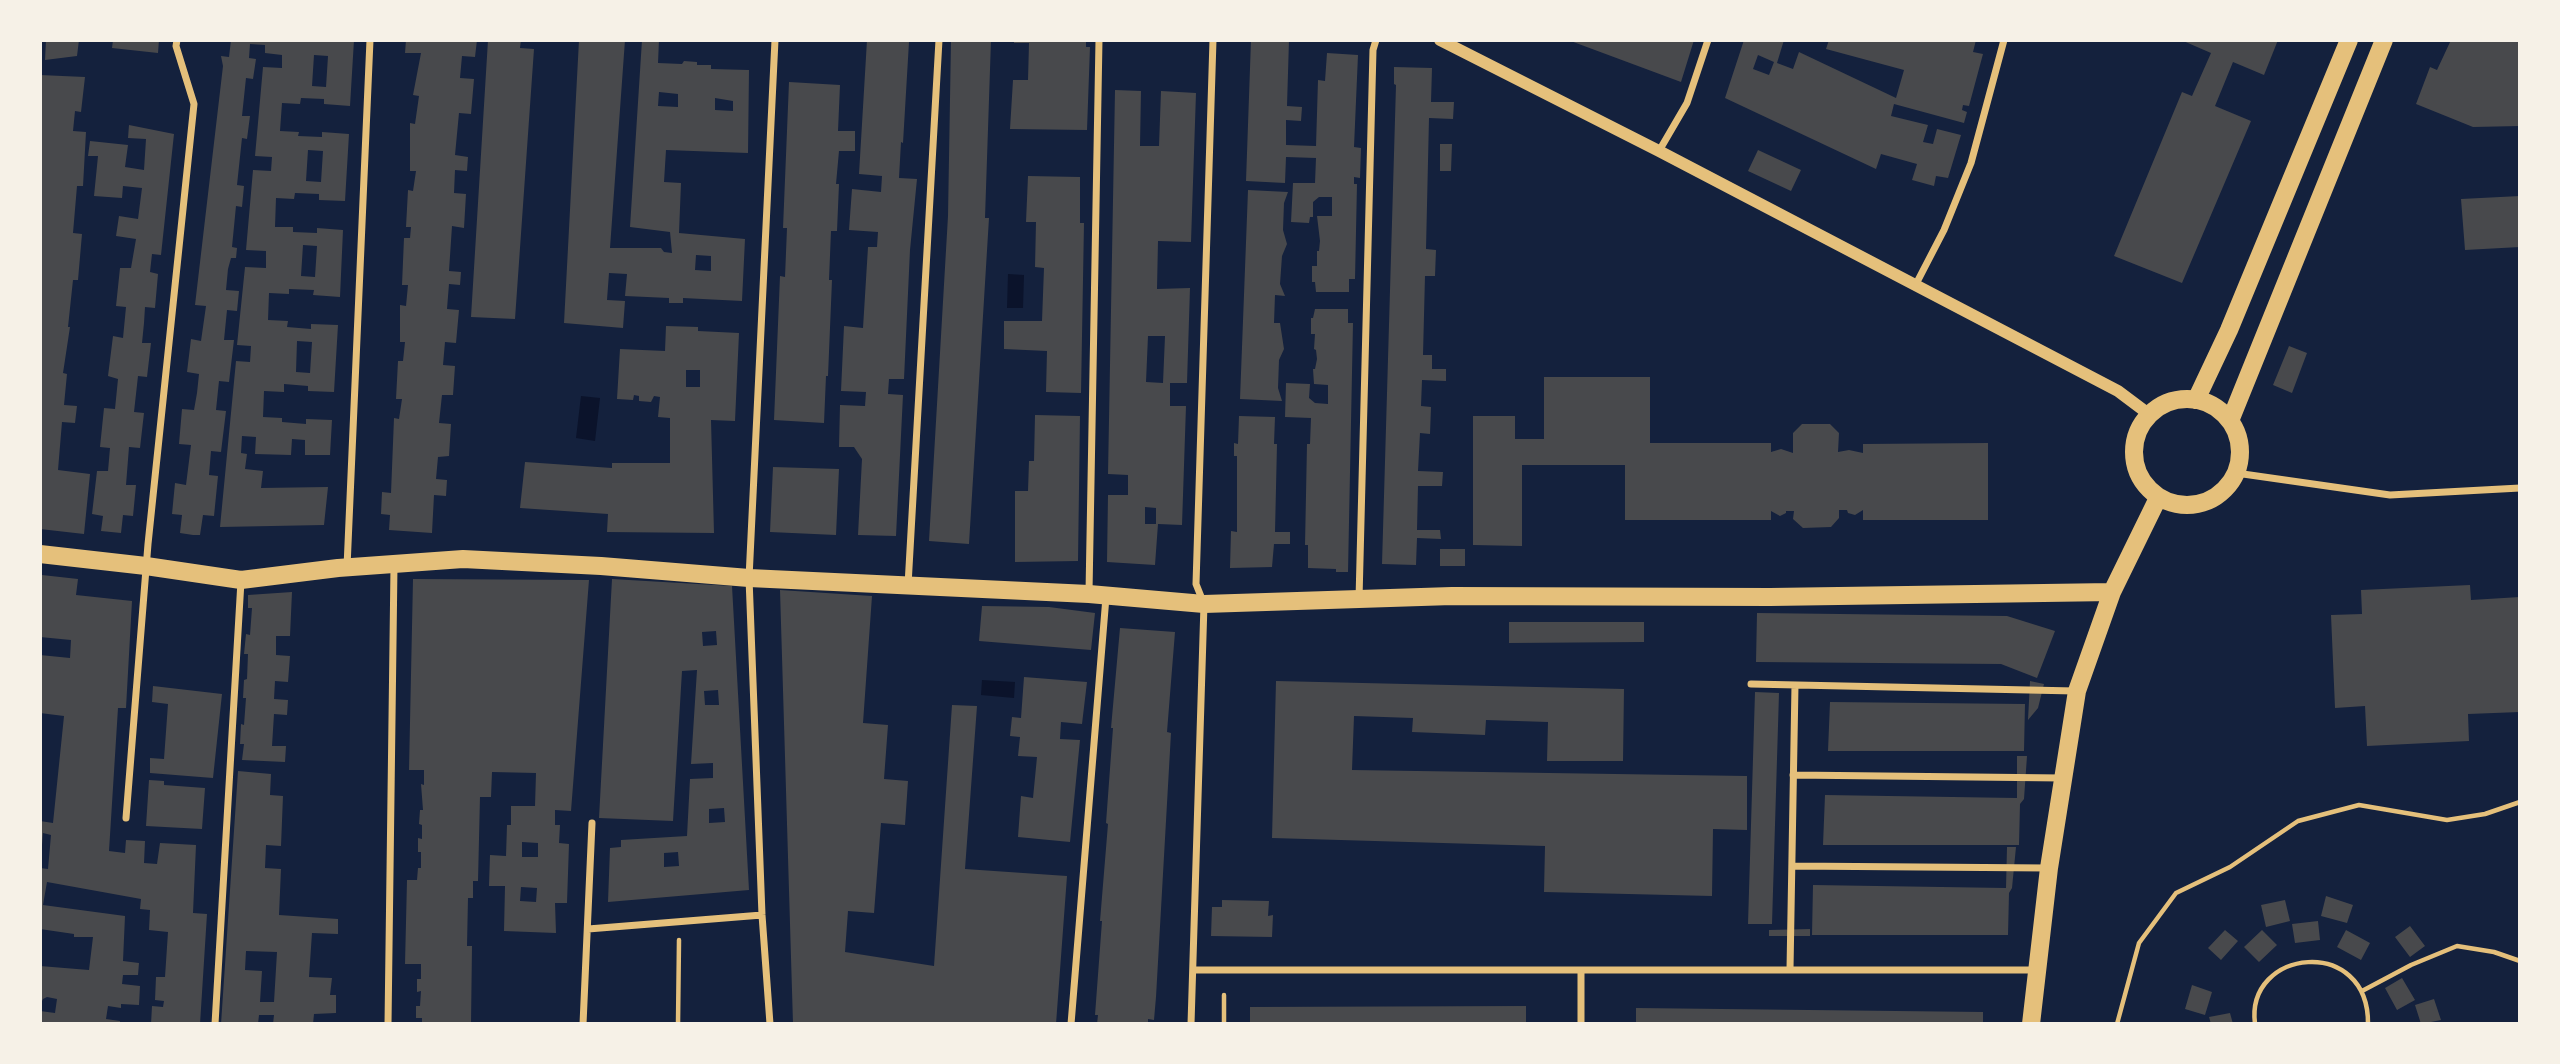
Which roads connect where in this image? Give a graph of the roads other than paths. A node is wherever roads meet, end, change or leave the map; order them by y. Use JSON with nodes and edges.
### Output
{"nodes":[{"id":1,"x":177,"y":40,"type":"edge"},
{"id":2,"x":370,"y":40,"type":"edge"},
{"id":3,"x":775,"y":40,"type":"edge"},
{"id":4,"x":939,"y":40,"type":"edge"},
{"id":5,"x":1099,"y":40,"type":"edge"},
{"id":6,"x":1213,"y":40,"type":"edge"},
{"id":7,"x":1376,"y":40,"type":"edge"},
{"id":8,"x":1440,"y":40,"type":"edge"},
{"id":9,"x":1708,"y":40,"type":"edge"},
{"id":10,"x":2004,"y":40,"type":"edge"},
{"id":11,"x":2349,"y":40,"type":"edge"},
{"id":12,"x":2384,"y":40,"type":"edge"},
{"id":13,"x":1659,"y":151,"type":"junction"},
{"id":14,"x":1914,"y":286,"type":"junction"},
{"id":15,"x":2196,"y":400,"type":"junction"},
{"id":16,"x":2150,"y":415,"type":"junction"},
{"id":17,"x":2230,"y":421,"type":"junction"},
{"id":18,"x":2236,"y":473,"type":"junction"},
{"id":19,"x":2520,"y":488,"type":"edge"},
{"id":20,"x":2158,"y":498,"type":"junction"},
{"id":21,"x":40,"y":554,"type":"edge"},
{"id":22,"x":394,"y":564,"type":"junction"},
{"id":23,"x":146,"y":566,"type":"junction"},
{"id":24,"x":347,"y":568,"type":"junction"},
{"id":25,"x":749,"y":578,"type":"junction"},
{"id":26,"x":241,"y":580,"type":"junction"},
{"id":27,"x":908,"y":586,"type":"junction"},
{"id":28,"x":2112,"y":592,"type":"junction"},
{"id":29,"x":1098,"y":595,"type":"junction"},
{"id":30,"x":1359,"y":601,"type":"junction"},
{"id":31,"x":1204,"y":604,"type":"junction"},
{"id":32,"x":1751,"y":684,"type":"dead end"},
{"id":33,"x":1795,"y":685,"type":"junction"},
{"id":34,"x":2077,"y":691,"type":"junction"},
{"id":35,"x":1793,"y":775,"type":"junction"},
{"id":36,"x":2063,"y":778,"type":"junction"},
{"id":37,"x":126,"y":818,"type":"dead end"},
{"id":38,"x":592,"y":823,"type":"dead end"},
{"id":39,"x":1792,"y":866,"type":"junction"},
{"id":40,"x":2049,"y":868,"type":"junction"},
{"id":41,"x":762,"y":915,"type":"junction"},
{"id":42,"x":589,"y":929,"type":"junction"},
{"id":43,"x":1790,"y":969,"type":"junction"},
{"id":44,"x":1194,"y":970,"type":"junction"},
{"id":45,"x":1581,"y":970,"type":"junction"},
{"id":46,"x":2038,"y":970,"type":"junction"},
{"id":47,"x":215,"y":1024,"type":"edge"},
{"id":48,"x":388,"y":1024,"type":"edge"},
{"id":49,"x":583,"y":1024,"type":"edge"},
{"id":50,"x":770,"y":1024,"type":"edge"},
{"id":51,"x":1071,"y":1024,"type":"edge"},
{"id":52,"x":1191,"y":1024,"type":"edge"},
{"id":53,"x":1581,"y":1024,"type":"edge"},
{"id":54,"x":2031,"y":1024,"type":"edge"}],
"edges":[{"from":1,"to":23,"type":"street"},
{"from":2,"to":24,"type":"street"},
{"from":3,"to":25,"type":"street"},
{"from":4,"to":27,"type":"street"},
{"from":5,"to":29,"type":"street"},
{"from":6,"to":31,"type":"street"},
{"from":7,"to":30,"type":"street"},
{"from":8,"to":13,"type":"street"},
{"from":9,"to":13,"type":"street"},
{"from":10,"to":14,"type":"street"},
{"from":11,"to":15,"type":"main road"},
{"from":12,"to":17,"type":"main road"},
{"from":13,"to":14,"type":"street"},
{"from":14,"to":16,"type":"street"},
{"from":15,"to":16,"type":"main road"},
{"from":15,"to":17,"type":"main road"},
{"from":16,"to":20,"type":"main road"},
{"from":17,"to":18,"type":"main road"},
{"from":18,"to":19,"type":"street"},
{"from":18,"to":20,"type":"main road"},
{"from":20,"to":28,"type":"main road"},
{"from":21,"to":23,"type":"main road"},
{"from":22,"to":24,"type":"main road"},
{"from":22,"to":25,"type":"main road"},
{"from":22,"to":48,"type":"street"},
{"from":23,"to":26,"type":"main road"},
{"from":23,"to":37,"type":"street"},
{"from":24,"to":26,"type":"main road"},
{"from":25,"to":27,"type":"main road"},
{"from":25,"to":41,"type":"street"},
{"from":26,"to":47,"type":"street"},
{"from":27,"to":29,"type":"main road"},
{"from":28,"to":30,"type":"main road"},
{"from":28,"to":34,"type":"main road"},
{"from":29,"to":31,"type":"main road"},
{"from":29,"to":51,"type":"street"},
{"from":30,"to":31,"type":"main road"},
{"from":31,"to":44,"type":"street"},
{"from":32,"to":33,"type":"street"},
{"from":33,"to":34,"type":"street"},
{"from":33,"to":35,"type":"street"},
{"from":34,"to":36,"type":"main road"},
{"from":35,"to":36,"type":"street"},
{"from":35,"to":39,"type":"street"},
{"from":36,"to":40,"type":"main road"},
{"from":38,"to":42,"type":"street"},
{"from":39,"to":40,"type":"street"},
{"from":39,"to":43,"type":"street"},
{"from":40,"to":46,"type":"main road"},
{"from":41,"to":42,"type":"street"},
{"from":41,"to":50,"type":"street"},
{"from":42,"to":49,"type":"street"},
{"from":43,"to":45,"type":"street"},
{"from":43,"to":46,"type":"street"},
{"from":44,"to":45,"type":"street"},
{"from":44,"to":52,"type":"street"},
{"from":45,"to":53,"type":"street"},
{"from":46,"to":54,"type":"main road"}]}
